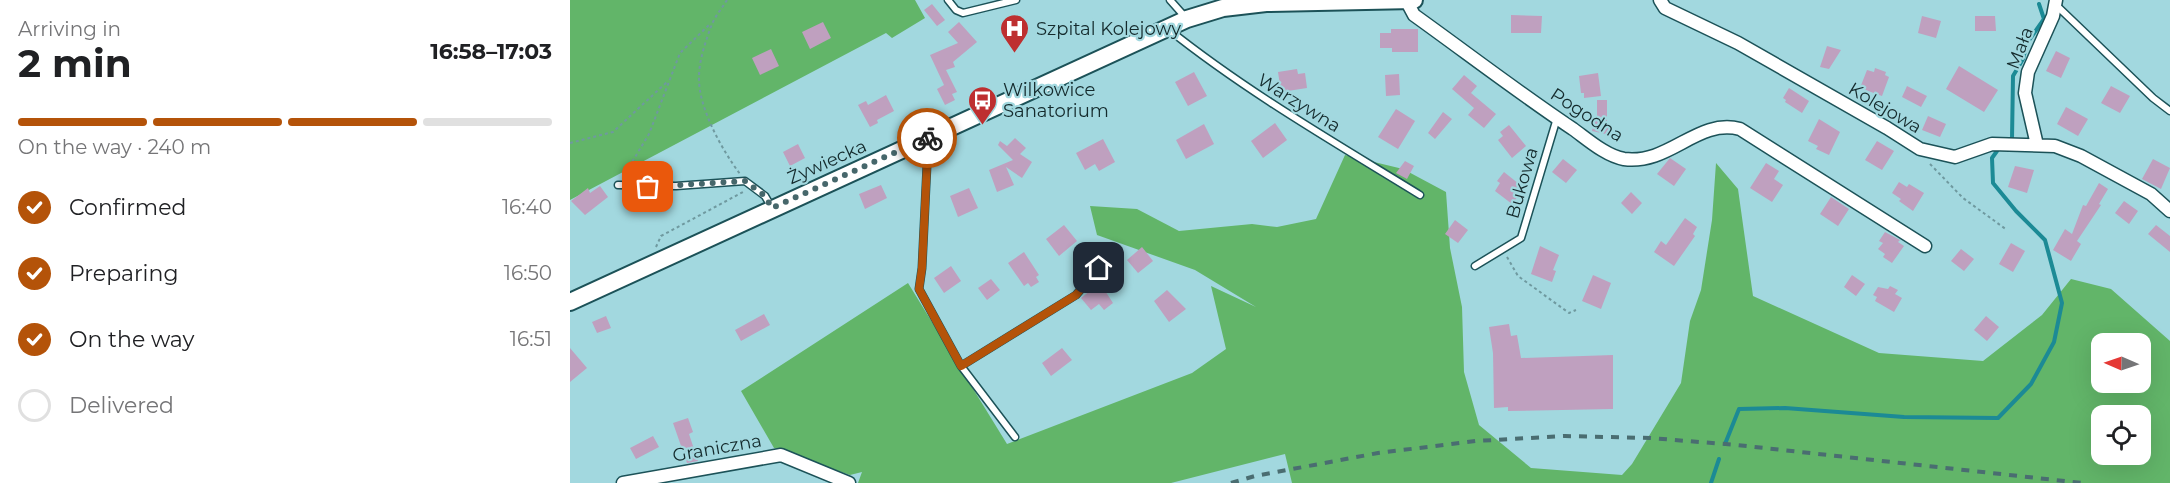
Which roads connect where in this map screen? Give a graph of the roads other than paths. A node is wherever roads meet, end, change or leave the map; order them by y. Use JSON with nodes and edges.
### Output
{"nodes":[{"id":1,"x":948,"y":0,"type":"edge"},
{"id":2,"x":1016,"y":0,"type":"edge"},
{"id":3,"x":1170,"y":0,"type":"edge"},
{"id":4,"x":1383,"y":0,"type":"edge"},
{"id":5,"x":1406,"y":0,"type":"edge"},
{"id":6,"x":1414,"y":0,"type":"edge"},
{"id":7,"x":1660,"y":0,"type":"edge"},
{"id":8,"x":2056,"y":2,"type":"edge"},
{"id":9,"x":1187,"y":19,"type":"junction"},
{"id":10,"x":1167,"y":29,"type":"junction"},
{"id":11,"x":2170,"y":111,"type":"edge"},
{"id":12,"x":1557,"y":118,"type":"junction"},
{"id":13,"x":935,"y":134,"type":"junction"},
{"id":14,"x":2037,"y":145,"type":"junction"},
{"id":15,"x":618,"y":185,"type":"road end"},
{"id":16,"x":1420,"y":195,"type":"dead end"},
{"id":17,"x":772,"y":208,"type":"junction"},
{"id":18,"x":2170,"y":211,"type":"edge"},
{"id":19,"x":1925,"y":246,"type":"dead end"},
{"id":20,"x":1475,"y":266,"type":"dead end"},
{"id":21,"x":1099,"y":268,"type":"dead end"},
{"id":22,"x":570,"y":302,"type":"edge"},
{"id":23,"x":961,"y":366,"type":"junction"},
{"id":24,"x":1015,"y":437,"type":"dead end"},
{"id":25,"x":845,"y":482,"type":"edge"},
{"id":26,"x":623,"y":483,"type":"edge"}],
"edges":[{"from":1,"to":2,"type":"lane"},
{"from":3,"to":9,"type":"lane"},
{"from":4,"to":5,"type":"main road","name":"Żywiecka"},
{"from":4,"to":9,"type":"main road","name":"Żywiecka"},
{"from":5,"to":6,"type":"main road","name":"Żywiecka"},
{"from":5,"to":12,"type":"street","name":"Pogodna"},
{"from":7,"to":14,"type":"street","name":"Kolejowa"},
{"from":8,"to":11,"type":"lane"},
{"from":8,"to":14,"type":"street","name":"Mała"},
{"from":9,"to":10,"type":"main road","name":"Żywiecka"},
{"from":10,"to":13,"type":"main road","name":"Żywiecka"},
{"from":10,"to":16,"type":"lane","name":"Warzywna"},
{"from":12,"to":19,"type":"street","name":"Pogodna"},
{"from":12,"to":20,"type":"lane","name":"Bukowa"},
{"from":13,"to":17,"type":"main road","name":"Żywiecka"},
{"from":13,"to":23,"type":"lane"},
{"from":14,"to":18,"type":"street","name":"Kolejowa"},
{"from":15,"to":17,"type":"lane"},
{"from":17,"to":22,"type":"main road","name":"Żywiecka"},
{"from":21,"to":23,"type":"lane"},
{"from":23,"to":24,"type":"lane"},
{"from":25,"to":26,"type":"street","name":"Graniczna"}]}
